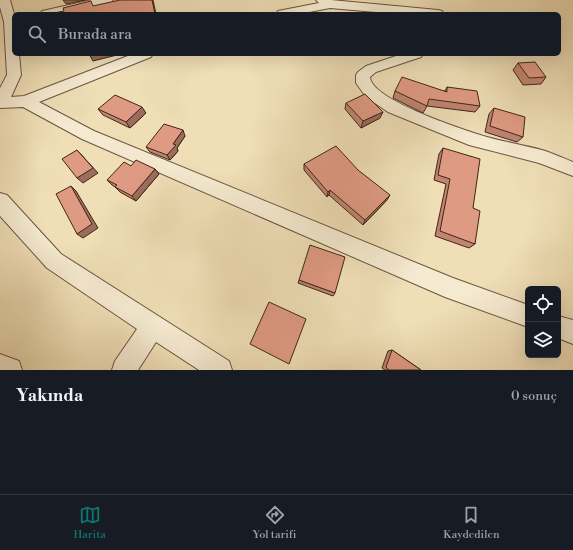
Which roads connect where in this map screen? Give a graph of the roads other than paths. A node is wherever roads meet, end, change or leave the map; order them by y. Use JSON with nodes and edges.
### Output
{"nodes":[{"id":1,"x":4,"y":0,"type":"edge"},
{"id":2,"x":107,"y":0,"type":"edge"},
{"id":3,"x":326,"y":2,"type":"edge"},
{"id":4,"x":55,"y":12,"type":"edge"},
{"id":5,"x":289,"y":12,"type":"edge"},
{"id":6,"x":419,"y":12,"type":"edge"},
{"id":7,"x":12,"y":22,"type":"edge"},
{"id":8,"x":13,"y":56,"type":"edge"},
{"id":9,"x":141,"y":56,"type":"edge"},
{"id":10,"x":410,"y":56,"type":"edge"},
{"id":11,"x":25,"y":100,"type":"junction"},
{"id":12,"x":0,"y":103,"type":"edge"},
{"id":13,"x":573,"y":169,"type":"edge"},
{"id":14,"x":0,"y":201,"type":"edge"},
{"id":15,"x":525,"y":315,"type":"edge"},
{"id":16,"x":153,"y":326,"type":"junction"},
{"id":17,"x":561,"y":328,"type":"edge"},
{"id":18,"x":573,"y":332,"type":"edge"},
{"id":19,"x":0,"y":366,"type":"edge"},
{"id":20,"x":10,"y":370,"type":"edge"},
{"id":21,"x":124,"y":370,"type":"edge"},
{"id":22,"x":220,"y":370,"type":"edge"}],
"edges":[{"from":1,"to":7,"type":"street"},
{"from":2,"to":4,"type":"street"},
{"from":3,"to":5,"type":"street"},
{"from":3,"to":6,"type":"street"},
{"from":8,"to":12,"type":"street"},
{"from":9,"to":11,"type":"street"},
{"from":10,"to":13,"type":"street"},
{"from":11,"to":12,"type":"street"},
{"from":11,"to":15,"type":"street"},
{"from":14,"to":16,"type":"street"},
{"from":16,"to":21,"type":"street"},
{"from":16,"to":22,"type":"street"},
{"from":17,"to":18,"type":"street"},
{"from":19,"to":20,"type":"street"}]}
